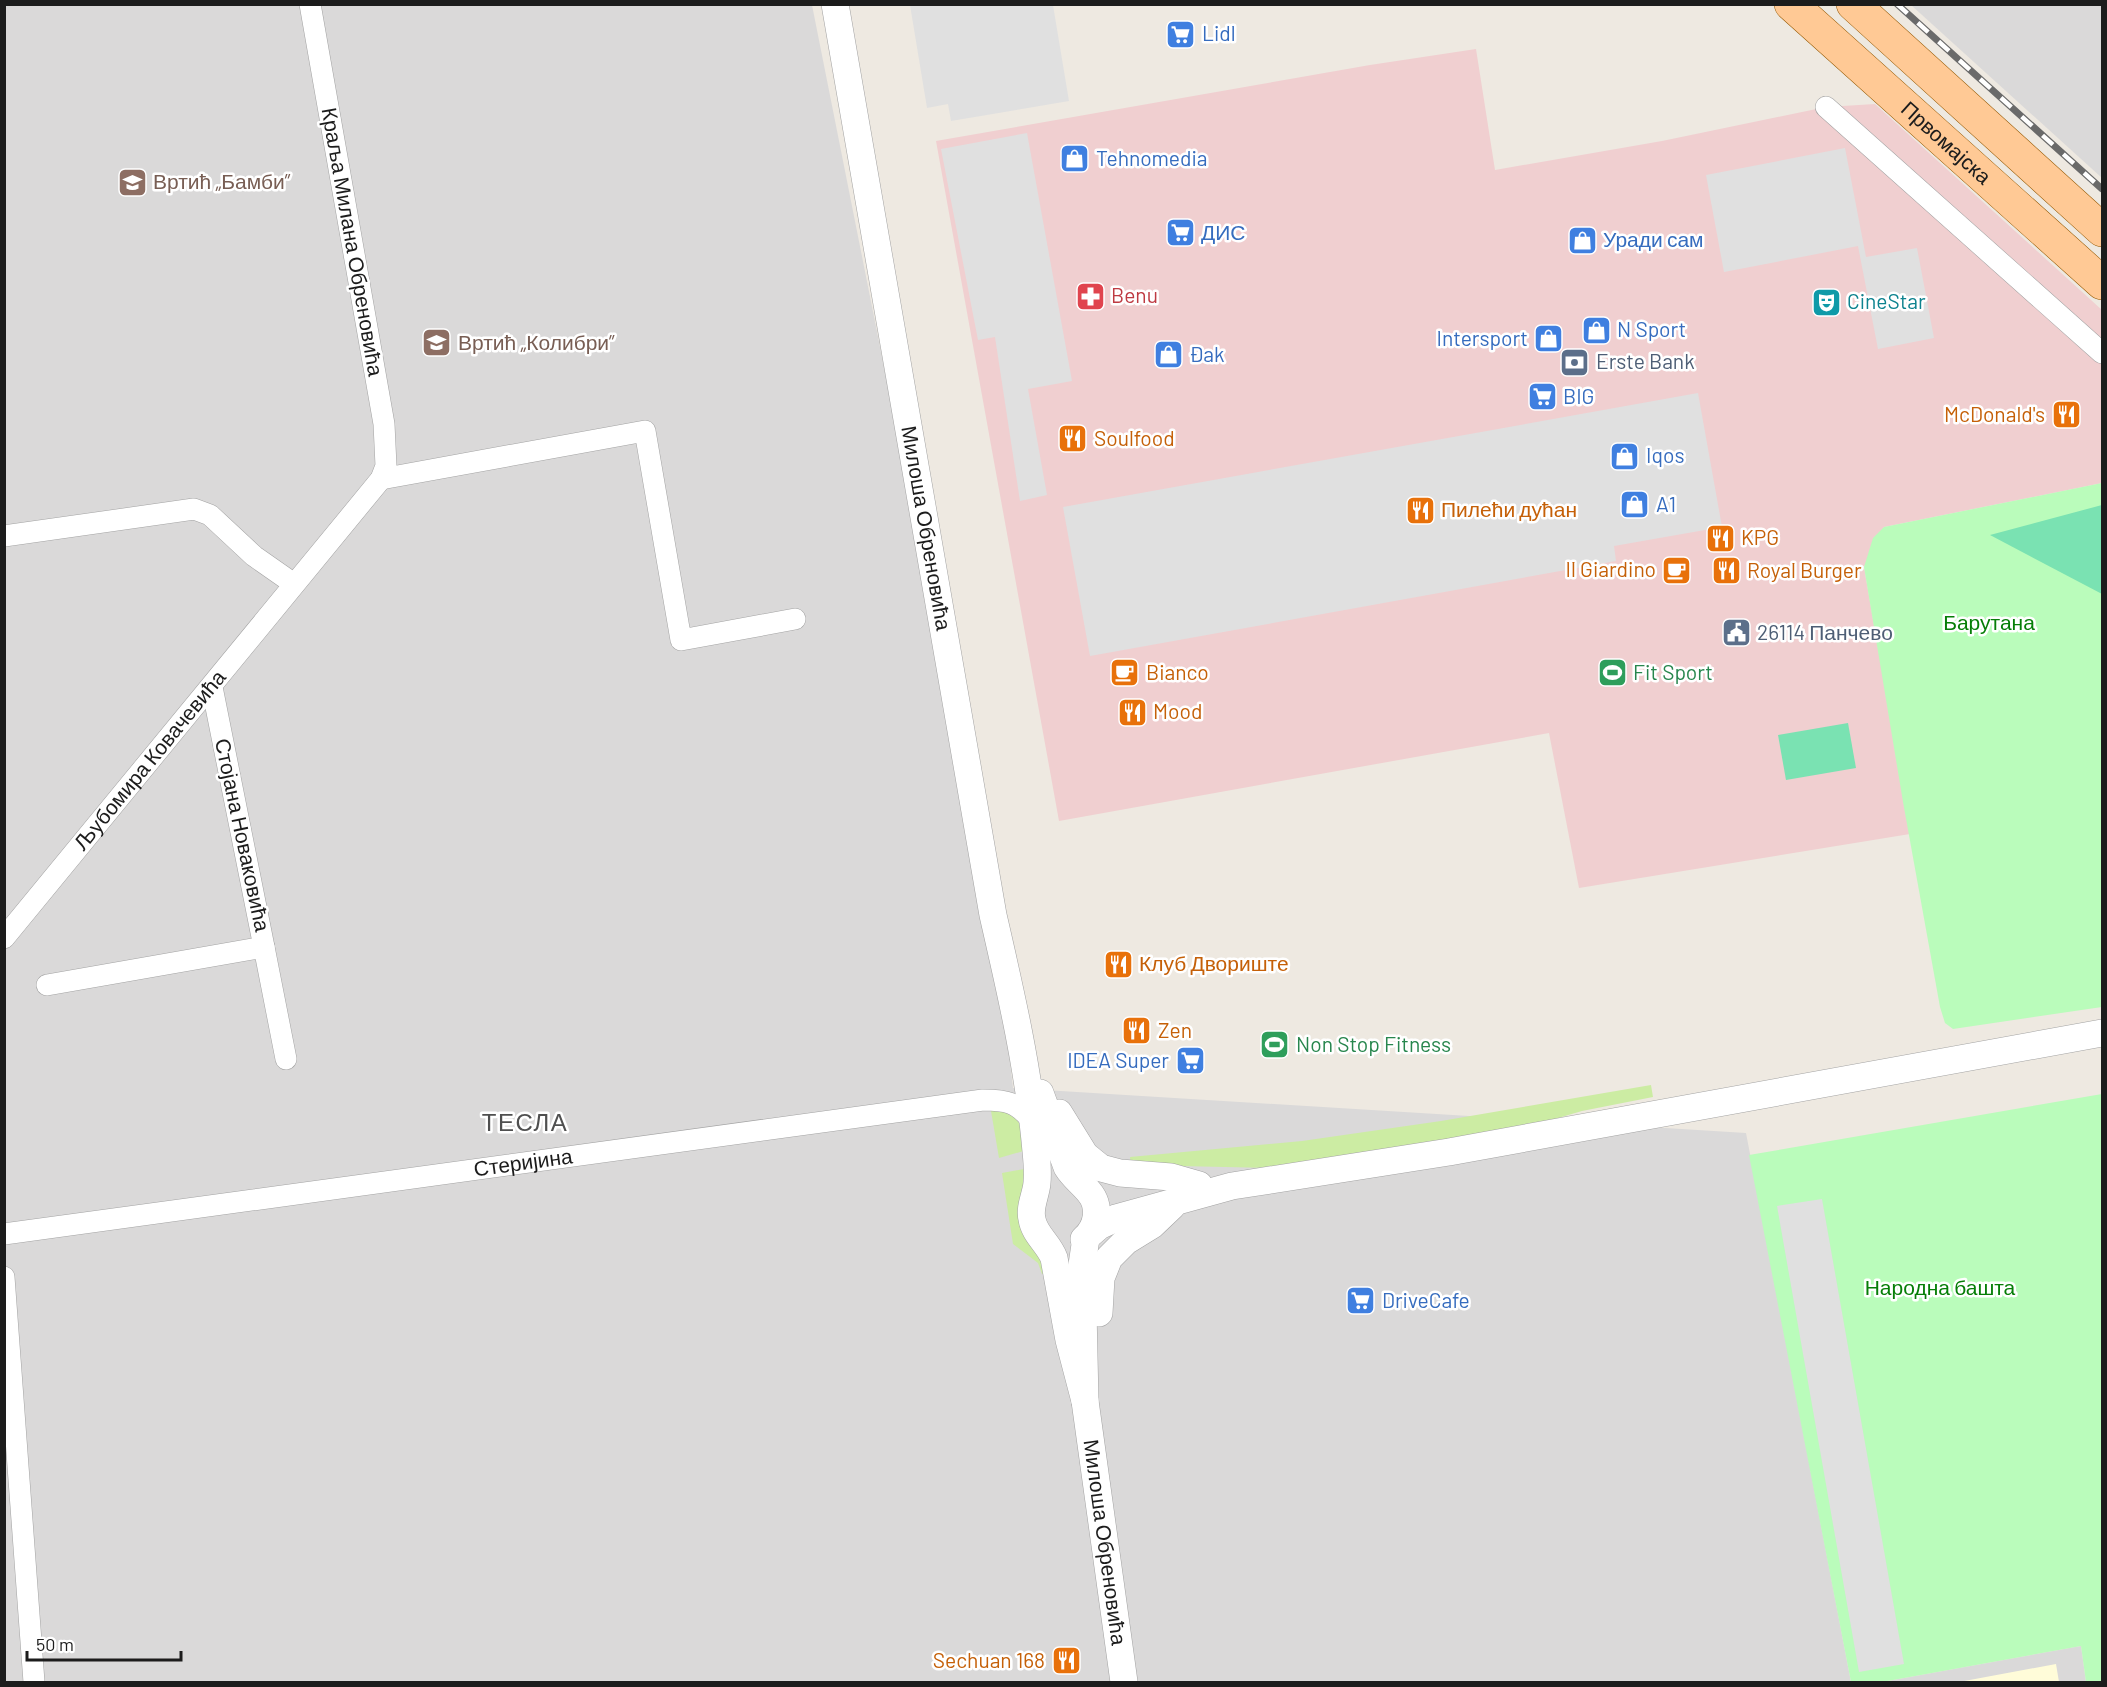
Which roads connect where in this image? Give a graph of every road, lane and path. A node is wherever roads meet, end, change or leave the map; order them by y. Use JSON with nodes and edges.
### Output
{"nodes":[{"id":1,"x":310,"y":4,"type":"edge"},
{"id":2,"x":835,"y":4,"type":"edge"},
{"id":3,"x":1791,"y":4,"type":"edge"},
{"id":4,"x":1853,"y":4,"type":"edge"},
{"id":5,"x":1826,"y":107,"type":"dead end"},
{"id":6,"x":2103,"y":230,"type":"edge"},
{"id":7,"x":2103,"y":283,"type":"edge"},
{"id":8,"x":2103,"y":353,"type":"edge"},
{"id":9,"x":381,"y":479,"type":"junction"},
{"id":10,"x":4,"y":536,"type":"edge"},
{"id":11,"x":294,"y":584,"type":"junction"},
{"id":12,"x":795,"y":619,"type":"dead end"},
{"id":13,"x":212,"y":687,"type":"junction"},
{"id":14,"x":4,"y":938,"type":"edge"},
{"id":15,"x":264,"y":947,"type":"junction"},
{"id":16,"x":47,"y":985,"type":"dead end"},
{"id":17,"x":2103,"y":1033,"type":"edge"},
{"id":18,"x":1024,"y":1053,"type":"junction"},
{"id":19,"x":286,"y":1059,"type":"dead end"},
{"id":20,"x":1039,"y":1089,"type":"junction"},
{"id":21,"x":1033,"y":1122,"type":"junction"},
{"id":22,"x":1082,"y":1185,"type":"junction"},
{"id":23,"x":1198,"y":1185,"type":"junction"},
{"id":24,"x":1232,"y":1186,"type":"junction"},
{"id":25,"x":1034,"y":1197,"type":"junction"},
{"id":26,"x":1175,"y":1203,"type":"junction"},
{"id":27,"x":4,"y":1234,"type":"edge"},
{"id":28,"x":1089,"y":1235,"type":"junction"},
{"id":29,"x":1044,"y":1239,"type":"junction"},
{"id":30,"x":4,"y":1277,"type":"edge"},
{"id":31,"x":1086,"y":1363,"type":"junction"},
{"id":32,"x":1085,"y":1401,"type":"junction"},
{"id":33,"x":34,"y":1683,"type":"edge"},
{"id":34,"x":1124,"y":1683,"type":"edge"}],
"edges":[{"from":1,"to":9,"type":"street","name":"Краља Милана Обреновића"},
{"from":2,"to":18,"type":"street","name":"Милоша Обреновића"},
{"from":3,"to":7,"type":"main road","name":"Првомајска"},
{"from":4,"to":6,"type":"main road","name":"Првомајска"},
{"from":5,"to":8,"type":"street"},
{"from":9,"to":11,"type":"street","name":"Љубомира Ковачевића"},
{"from":9,"to":12,"type":"street"},
{"from":10,"to":11,"type":"street"},
{"from":11,"to":13,"type":"street","name":"Љубомира Ковачевића"},
{"from":13,"to":14,"type":"street","name":"Љубомира Ковачевића"},
{"from":13,"to":15,"type":"street","name":"Стојана Новаковића"},
{"from":15,"to":16,"type":"street","name":"Стојана Новаковића"},
{"from":15,"to":19,"type":"street","name":"Стојана Новаковића"},
{"from":17,"to":24,"type":"street"},
{"from":18,"to":20,"type":"street"},
{"from":18,"to":21,"type":"street"},
{"from":20,"to":22,"type":"street"},
{"from":20,"to":23,"type":"street"},
{"from":21,"to":25,"type":"street"},
{"from":21,"to":27,"type":"street","name":"Стеријина"},
{"from":22,"to":23,"type":"street"},
{"from":22,"to":25,"type":"street"},
{"from":22,"to":28,"type":"street"},
{"from":23,"to":24,"type":"street"},
{"from":24,"to":26,"type":"street"},
{"from":25,"to":29,"type":"street"},
{"from":26,"to":28,"type":"street"},
{"from":26,"to":31,"type":"street"},
{"from":28,"to":29,"type":"street"},
{"from":28,"to":31,"type":"street"},
{"from":29,"to":32,"type":"street"},
{"from":30,"to":33,"type":"street"},
{"from":31,"to":32,"type":"street"},
{"from":32,"to":34,"type":"street","name":"Милоша Обреновића"}]}
